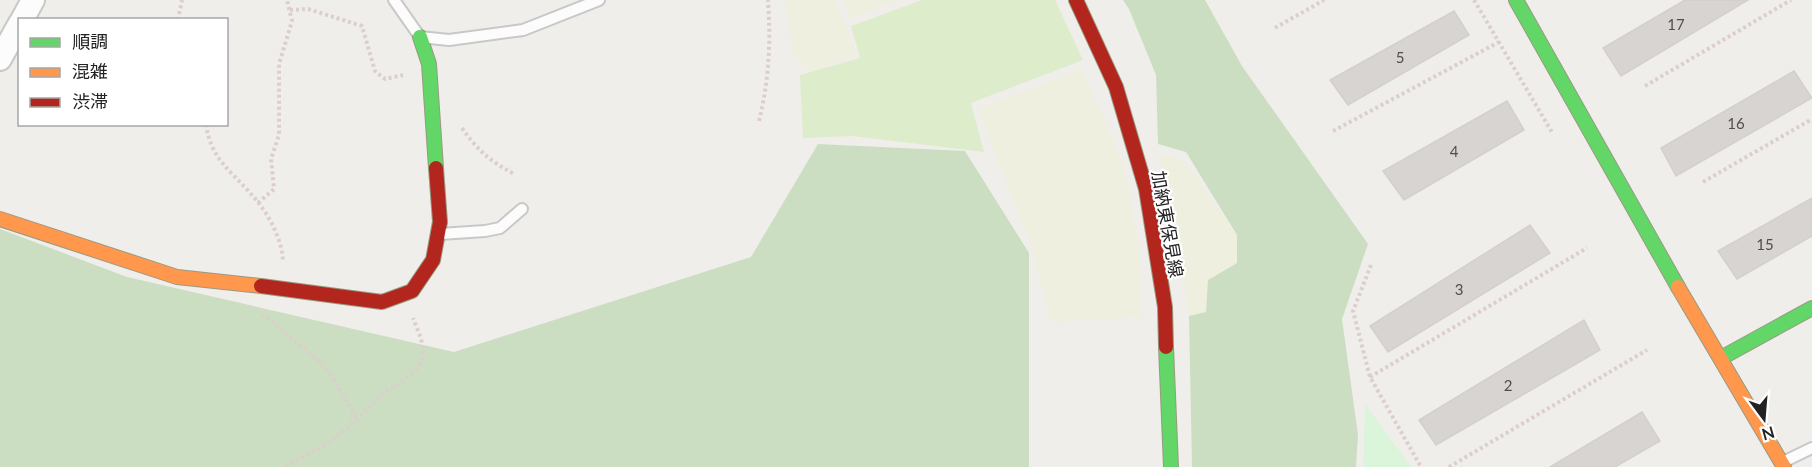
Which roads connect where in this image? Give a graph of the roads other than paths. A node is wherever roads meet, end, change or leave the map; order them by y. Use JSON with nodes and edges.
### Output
{"nodes":[{"id":1,"x":33,"y":0,"type":"edge"},
{"id":2,"x":394,"y":0,"type":"edge"},
{"id":3,"x":599,"y":0,"type":"edge"},
{"id":4,"x":1077,"y":0,"type":"edge"},
{"id":5,"x":1516,"y":0,"type":"edge"},
{"id":6,"x":23,"y":18,"type":"edge"},
{"id":7,"x":18,"y":26,"type":"edge"},
{"id":8,"x":420,"y":37,"type":"junction"},
{"id":9,"x":0,"y":59,"type":"edge"},
{"id":10,"x":522,"y":209,"type":"dead end"},
{"id":11,"x":0,"y":219,"type":"edge"},
{"id":12,"x":438,"y":235,"type":"junction"},
{"id":13,"x":1812,"y":308,"type":"edge"},
{"id":14,"x":1721,"y":358,"type":"junction"},
{"id":15,"x":1812,"y":448,"type":"edge"},
{"id":16,"x":1783,"y":465,"type":"edge"},
{"id":17,"x":1171,"y":467,"type":"edge"}],
"edges":[{"from":1,"to":6,"type":"street"},
{"from":2,"to":8,"type":"lane"},
{"from":3,"to":8,"type":"lane"},
{"from":4,"to":17,"type":"street","name":"加納東保見線"},
{"from":5,"to":14,"type":"street"},
{"from":7,"to":9,"type":"street"},
{"from":8,"to":12,"type":"street"},
{"from":10,"to":12,"type":"lane"},
{"from":11,"to":12,"type":"street"},
{"from":13,"to":14,"type":"street"},
{"from":14,"to":16,"type":"street"},
{"from":15,"to":16,"type":"lane"}]}
